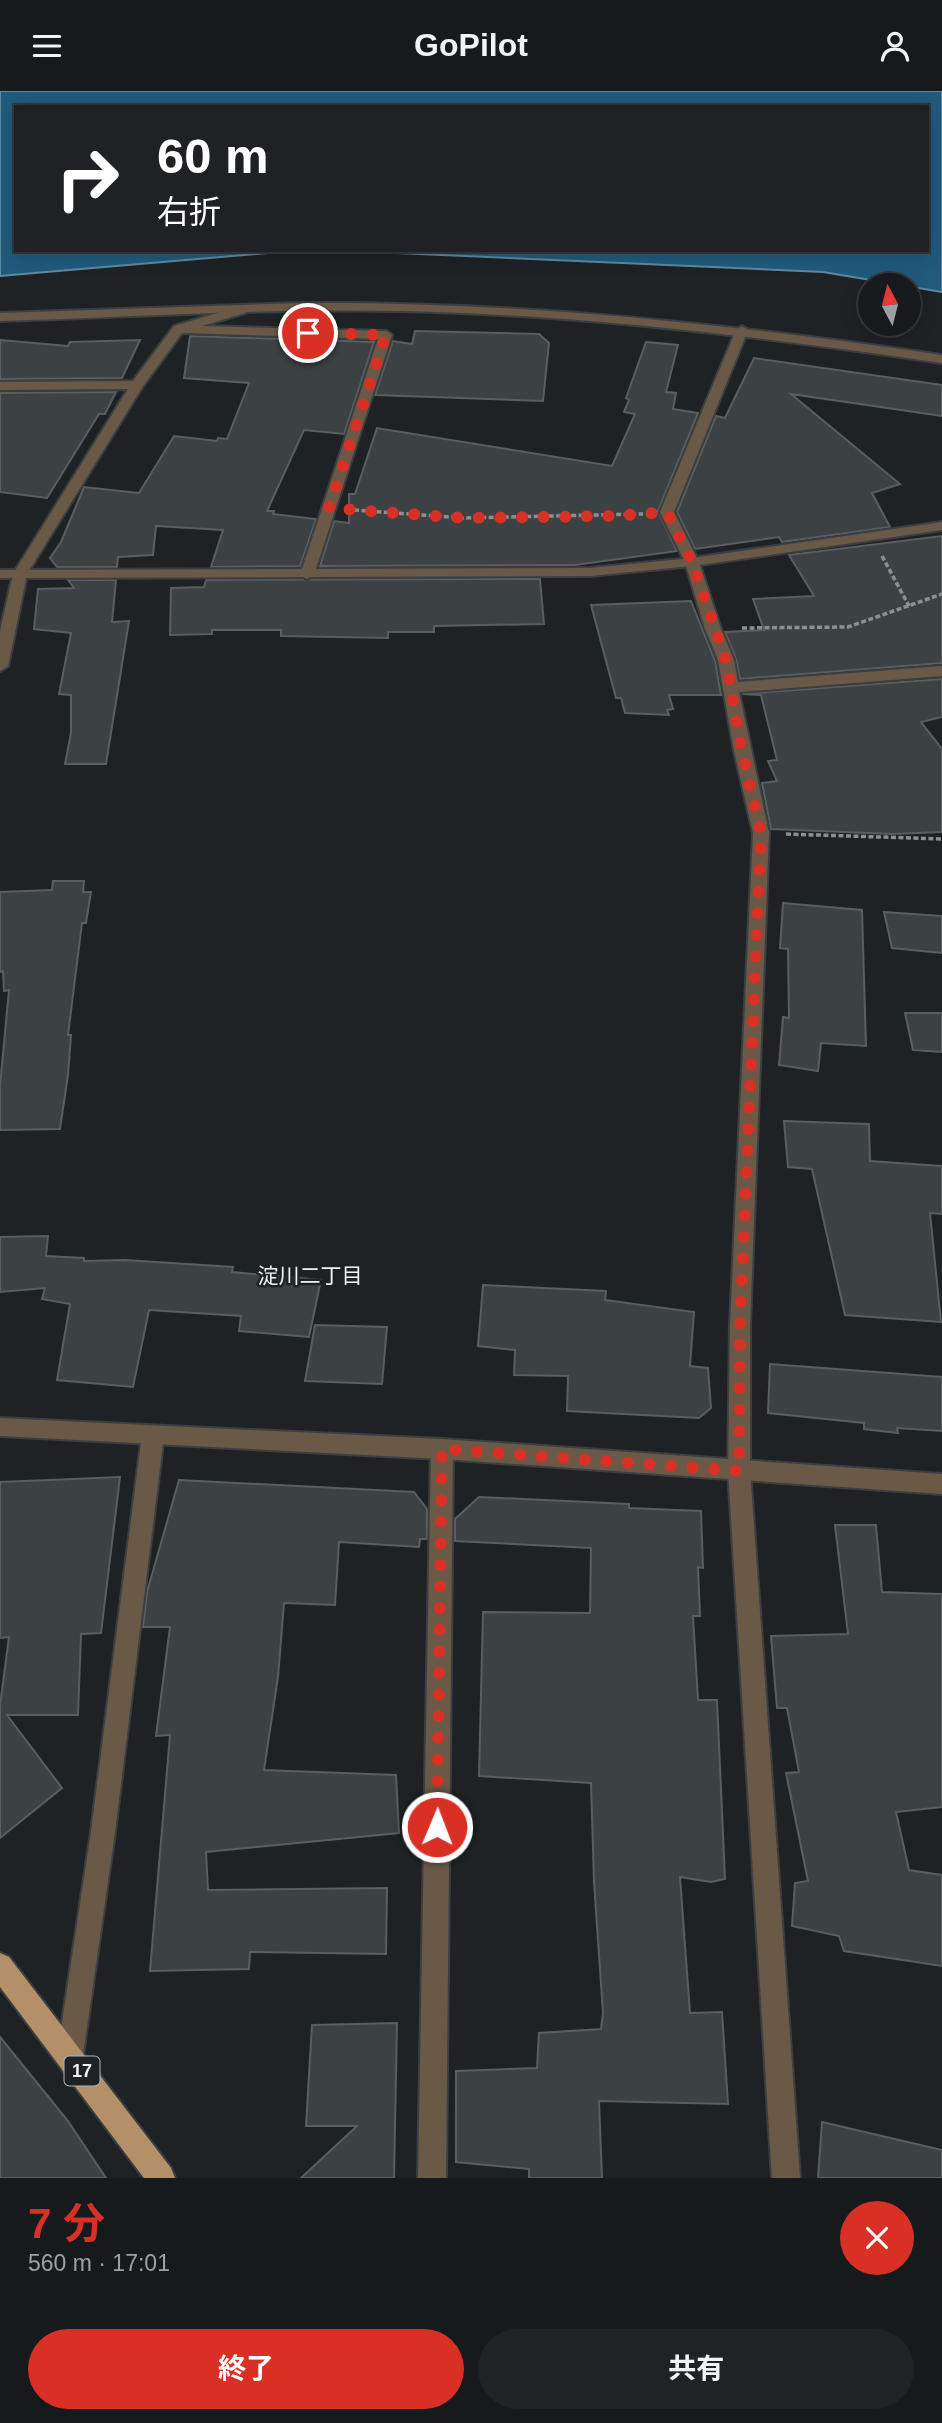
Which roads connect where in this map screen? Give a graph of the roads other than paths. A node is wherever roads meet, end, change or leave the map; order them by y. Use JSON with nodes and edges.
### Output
{"nodes":[{"id":1,"x":241,"y":310,"type":"junction"},
{"id":2,"x":0,"y":317,"type":"edge"},
{"id":3,"x":178,"y":329,"type":"junction"},
{"id":4,"x":742,"y":330,"type":"junction"},
{"id":5,"x":942,"y":359,"type":"edge"},
{"id":6,"x":137,"y":385,"type":"junction"},
{"id":7,"x":0,"y":386,"type":"edge"},
{"id":8,"x":942,"y":526,"type":"edge"},
{"id":9,"x":692,"y":562,"type":"junction"},
{"id":10,"x":20,"y":574,"type":"junction"},
{"id":11,"x":0,"y":575,"type":"edge"},
{"id":12,"x":307,"y":575,"type":"junction"},
{"id":13,"x":0,"y":666,"type":"edge"},
{"id":14,"x":942,"y":671,"type":"edge"},
{"id":15,"x":730,"y":688,"type":"junction"},
{"id":16,"x":0,"y":1427,"type":"edge"},
{"id":17,"x":153,"y":1435,"type":"junction"},
{"id":18,"x":442,"y":1449,"type":"junction"},
{"id":19,"x":739,"y":1471,"type":"junction"},
{"id":20,"x":942,"y":1484,"type":"edge"},
{"id":21,"x":0,"y":1966,"type":"edge"},
{"id":22,"x":70,"y":2055,"type":"junction"},
{"id":23,"x":161,"y":2178,"type":"edge"},
{"id":24,"x":432,"y":2178,"type":"edge"},
{"id":25,"x":786,"y":2178,"type":"edge"}],
"edges":[{"from":1,"to":2,"type":"street"},
{"from":1,"to":3,"type":"street"},
{"from":1,"to":4,"type":"street"},
{"from":3,"to":6,"type":"street"},
{"from":3,"to":12,"type":"street"},
{"from":4,"to":5,"type":"street"},
{"from":4,"to":9,"type":"street"},
{"from":6,"to":7,"type":"street"},
{"from":6,"to":10,"type":"street"},
{"from":8,"to":9,"type":"street"},
{"from":9,"to":12,"type":"street"},
{"from":9,"to":15,"type":"street"},
{"from":10,"to":11,"type":"street"},
{"from":10,"to":12,"type":"street"},
{"from":10,"to":13,"type":"street"},
{"from":14,"to":15,"type":"street"},
{"from":15,"to":19,"type":"street"},
{"from":16,"to":17,"type":"street"},
{"from":17,"to":18,"type":"street"},
{"from":17,"to":22,"type":"street"},
{"from":18,"to":19,"type":"street"},
{"from":18,"to":24,"type":"street"},
{"from":19,"to":20,"type":"street"},
{"from":19,"to":25,"type":"street"},
{"from":21,"to":22,"type":"main road","number":"17"},
{"from":22,"to":23,"type":"main road","number":"17"}]}
